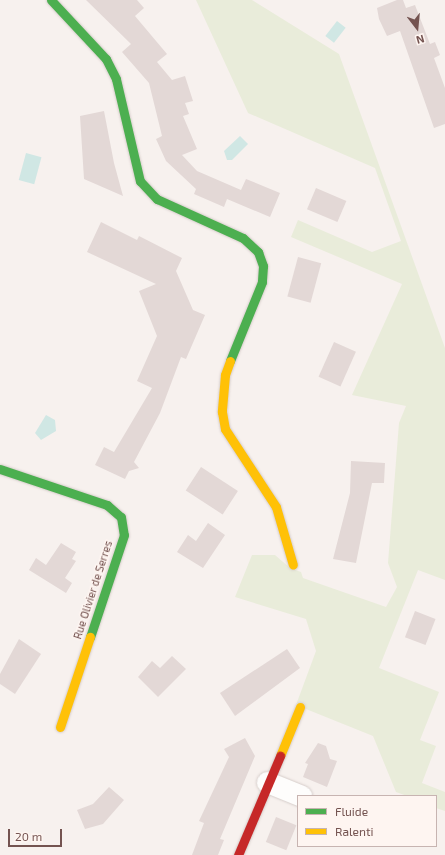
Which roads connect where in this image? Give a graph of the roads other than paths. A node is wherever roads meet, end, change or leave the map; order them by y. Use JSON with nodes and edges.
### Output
{"nodes":[{"id":1,"x":51,"y":0,"type":"edge"},
{"id":2,"x":0,"y":468,"type":"edge"},
{"id":3,"x":293,"y":565,"type":"dead end"},
{"id":4,"x":300,"y":707,"type":"dead end"},
{"id":5,"x":60,"y":727,"type":"dead end"},
{"id":6,"x":267,"y":782,"type":"junction"},
{"id":7,"x":299,"y":795,"type":"edge"},
{"id":8,"x":238,"y":855,"type":"edge"}],
"edges":[{"from":1,"to":3,"type":"street"},
{"from":2,"to":5,"type":"street","name":"Rue Olivier de Serres"},
{"from":4,"to":6,"type":"street"},
{"from":6,"to":7,"type":"street"},
{"from":6,"to":8,"type":"street"}]}
